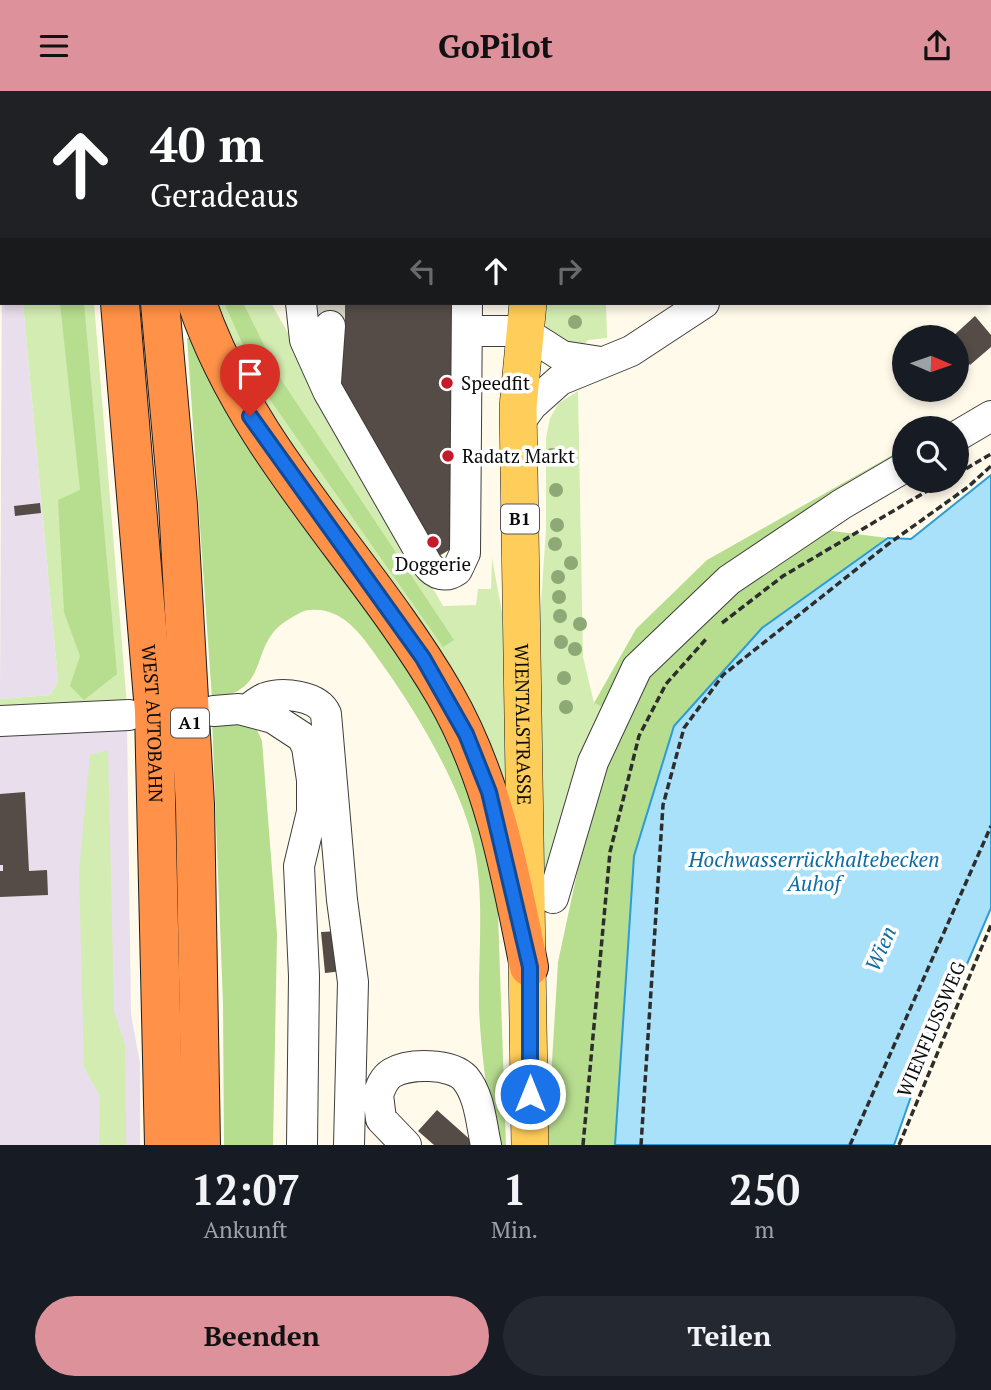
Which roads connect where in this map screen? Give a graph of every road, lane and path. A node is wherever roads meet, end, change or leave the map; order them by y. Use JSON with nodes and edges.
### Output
{"nodes":[{"id":1,"x":120,"y":305,"type":"edge"},
{"id":2,"x":160,"y":305,"type":"edge"},
{"id":3,"x":198,"y":305,"type":"edge"},
{"id":4,"x":301,"y":305,"type":"edge"},
{"id":5,"x":702,"y":305,"type":"edge"},
{"id":6,"x":520,"y":312,"type":"edge"},
{"id":7,"x":468,"y":317,"type":"edge"},
{"id":8,"x":330,"y":326,"type":"tunnel mouth"},
{"id":9,"x":601,"y":362,"type":"junction"},
{"id":10,"x":326,"y":386,"type":"junction"},
{"id":11,"x":991,"y":415,"type":"edge"},
{"id":12,"x":518,"y":424,"type":"junction"},
{"id":13,"x":969,"y":429,"type":"edge"},
{"id":14,"x":991,"y":454,"type":"edge"},
{"id":15,"x":991,"y":466,"type":"edge"},
{"id":16,"x":969,"y":467,"type":"edge"},
{"id":17,"x":892,"y":475,"type":"edge"},
{"id":18,"x":924,"y":493,"type":"edge"},
{"id":19,"x":214,"y":711,"type":"dead end"},
{"id":20,"x":246,"y":711,"type":"junction"},
{"id":21,"x":129,"y":715,"type":"dead end"},
{"id":22,"x":0,"y":721,"type":"edge"},
{"id":23,"x":991,"y":826,"type":"edge"},
{"id":24,"x":553,"y":898,"type":"dead end"},
{"id":25,"x":991,"y":925,"type":"edge"},
{"id":26,"x":530,"y":967,"type":"junction"},
{"id":27,"x":376,"y":1132,"type":"edge"},
{"id":28,"x":164,"y":1145,"type":"edge"},
{"id":29,"x":201,"y":1145,"type":"edge"},
{"id":30,"x":302,"y":1145,"type":"edge"},
{"id":31,"x":348,"y":1145,"type":"edge"},
{"id":32,"x":406,"y":1145,"type":"edge"},
{"id":33,"x":486,"y":1145,"type":"edge"},
{"id":34,"x":530,"y":1145,"type":"edge"},
{"id":35,"x":583,"y":1145,"type":"edge"},
{"id":36,"x":640,"y":1145,"type":"edge"},
{"id":37,"x":850,"y":1145,"type":"edge"},
{"id":38,"x":899,"y":1145,"type":"edge"}],
"edges":[{"from":1,"to":28,"type":"highway","name":"WEST AUTOBAHN","number":"A1"},
{"from":2,"to":29,"type":"highway","name":"WEST AUTOBAHN","number":"A1"},
{"from":3,"to":26,"type":"highway"},
{"from":4,"to":10,"type":"street"},
{"from":5,"to":9,"type":"street"},
{"from":6,"to":7,"type":"street"},
{"from":6,"to":9,"type":"street"},
{"from":6,"to":12,"type":"main road","name":"WIENTALSTRASSE","number":"B1"},
{"from":7,"to":10,"type":"street"},
{"from":8,"to":10,"type":"street"},
{"from":9,"to":12,"type":"street"},
{"from":11,"to":13,"type":"street"},
{"from":12,"to":26,"type":"main road","name":"WIENTALSTRASSE","number":"B1"},
{"from":14,"to":16,"type":"path"},
{"from":15,"to":36,"type":"path"},
{"from":17,"to":24,"type":"street"},
{"from":18,"to":35,"type":"path"},
{"from":19,"to":20,"type":"street"},
{"from":20,"to":30,"type":"street"},
{"from":20,"to":31,"type":"street"},
{"from":21,"to":22,"type":"street"},
{"from":23,"to":37,"type":"path"},
{"from":25,"to":38,"type":"path","name":"WIENFLUSSWEG"},
{"from":26,"to":34,"type":"main road","name":"WIENTALSTRASSE","number":"B1"},
{"from":27,"to":32,"type":"street"},
{"from":27,"to":33,"type":"street"}]}
